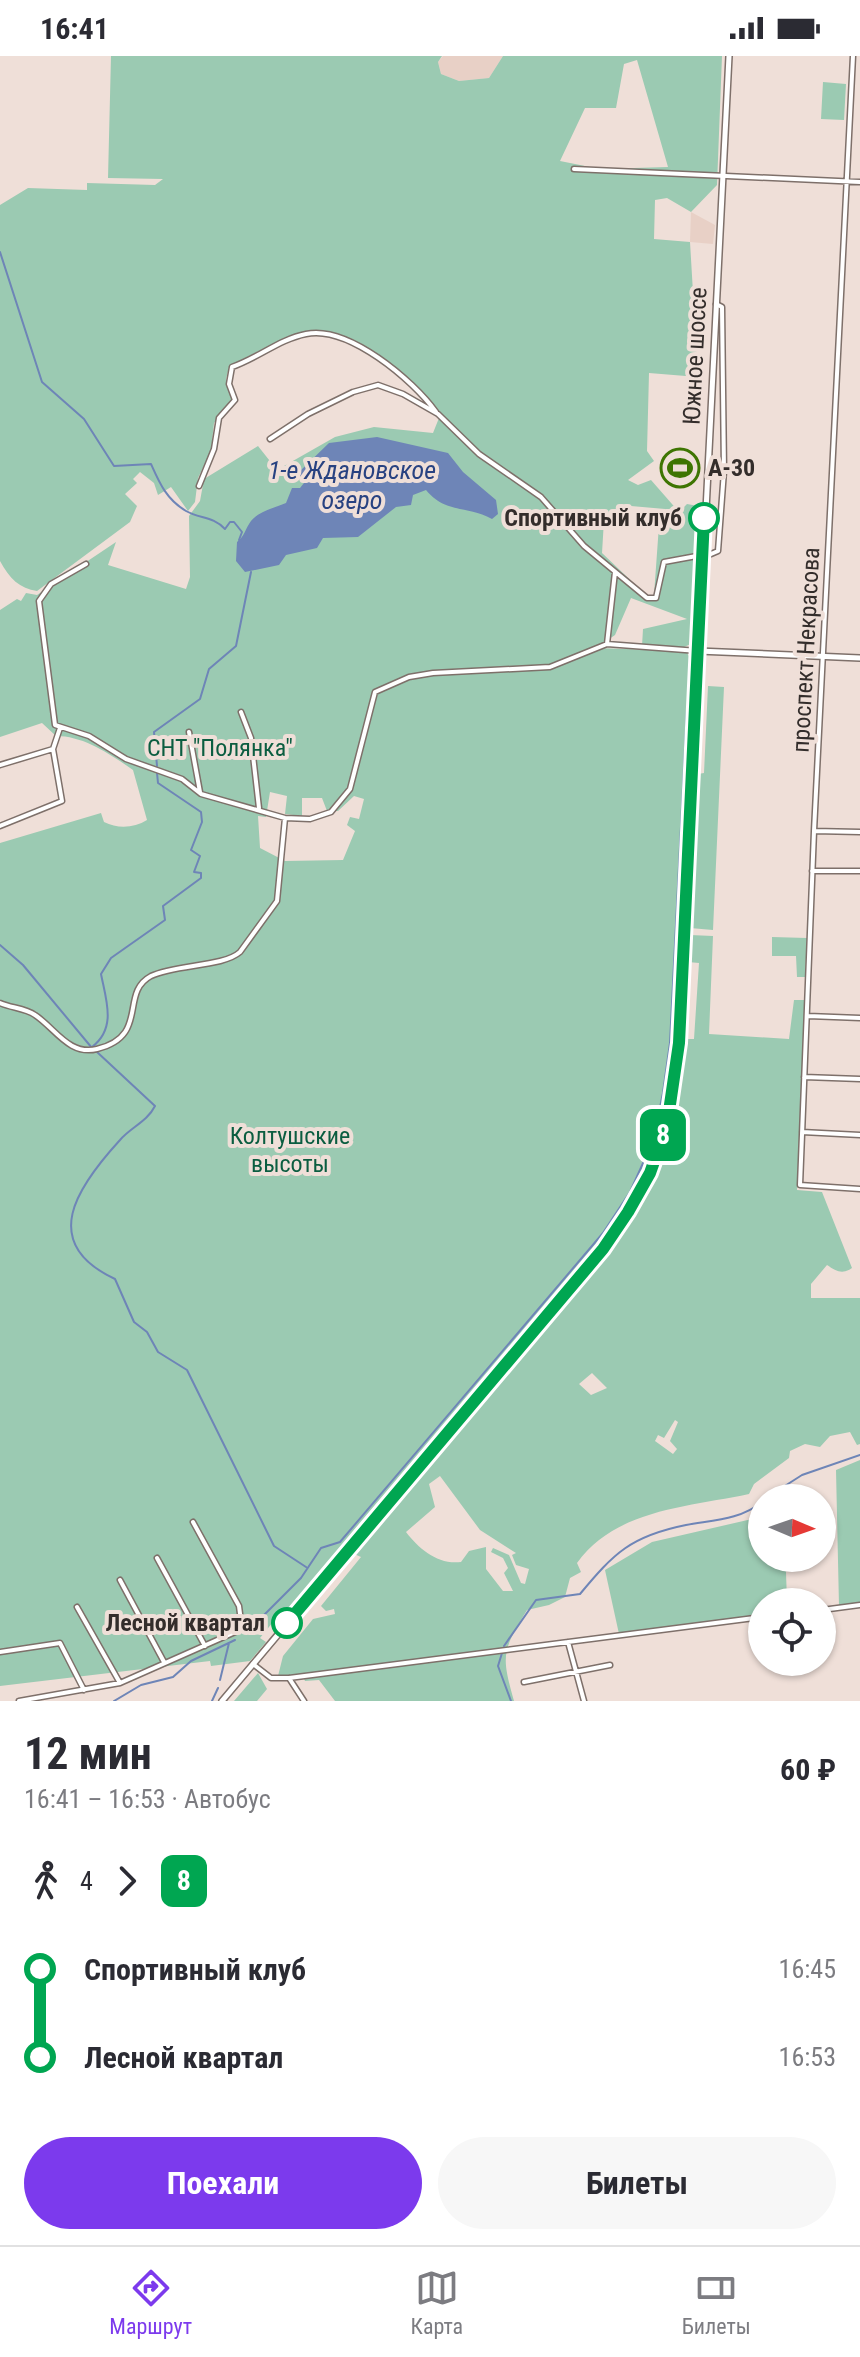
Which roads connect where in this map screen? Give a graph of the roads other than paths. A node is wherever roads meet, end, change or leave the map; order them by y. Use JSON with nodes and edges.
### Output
{"nodes":[{"id":1,"x":729,"y":56,"type":"edge"},
{"id":2,"x":853,"y":56,"type":"edge"},
{"id":3,"x":574,"y":169,"type":"dead end"},
{"id":4,"x":722,"y":176,"type":"junction"},
{"id":5,"x":847,"y":181,"type":"junction"},
{"id":6,"x":860,"y":182,"type":"edge"},
{"id":7,"x":715,"y":304,"type":"junction"},
{"id":8,"x":438,"y":414,"type":"junction"},
{"id":9,"x":270,"y":439,"type":"dead end"},
{"id":10,"x":199,"y":486,"type":"dead end"},
{"id":11,"x":702,"y":556,"type":"junction"},
{"id":12,"x":86,"y":564,"type":"dead end"},
{"id":13,"x":614,"y":569,"type":"junction"},
{"id":14,"x":607,"y":644,"type":"junction"},
{"id":15,"x":698,"y":651,"type":"junction"},
{"id":16,"x":824,"y":656,"type":"junction"},
{"id":17,"x":860,"y":658,"type":"edge"},
{"id":18,"x":241,"y":712,"type":"dead end"},
{"id":19,"x":60,"y":728,"type":"junction"},
{"id":20,"x":189,"y":732,"type":"dead end"},
{"id":21,"x":53,"y":749,"type":"junction"},
{"id":22,"x":0,"y":765,"type":"edge"},
{"id":23,"x":201,"y":794,"type":"junction"},
{"id":24,"x":259,"y":808,"type":"junction"},
{"id":25,"x":285,"y":818,"type":"junction"},
{"id":26,"x":0,"y":826,"type":"edge"},
{"id":27,"x":814,"y":831,"type":"junction"},
{"id":28,"x":860,"y":832,"type":"edge"},
{"id":29,"x":812,"y":871,"type":"junction"},
{"id":30,"x":860,"y":871,"type":"edge"},
{"id":31,"x":0,"y":1003,"type":"edge"},
{"id":32,"x":808,"y":1016,"type":"junction"},
{"id":33,"x":860,"y":1018,"type":"edge"},
{"id":34,"x":804,"y":1077,"type":"junction"},
{"id":35,"x":860,"y":1079,"type":"edge"},
{"id":36,"x":801,"y":1132,"type":"junction"},
{"id":37,"x":860,"y":1135,"type":"edge"},
{"id":38,"x":860,"y":1189,"type":"edge"},
{"id":39,"x":193,"y":1522,"type":"dead end"},
{"id":40,"x":157,"y":1558,"type":"dead end"},
{"id":41,"x":120,"y":1580,"type":"dead end"},
{"id":42,"x":860,"y":1605,"type":"edge"},
{"id":43,"x":77,"y":1607,"type":"dead end"},
{"id":44,"x":836,"y":1608,"type":"edge"},
{"id":45,"x":748,"y":1619,"type":"edge"},
{"id":46,"x":568,"y":1642,"type":"junction"},
{"id":47,"x":205,"y":1646,"type":"junction"},
{"id":48,"x":0,"y":1652,"type":"edge"},
{"id":49,"x":164,"y":1663,"type":"junction"},
{"id":50,"x":253,"y":1664,"type":"junction"},
{"id":51,"x":610,"y":1665,"type":"dead end"},
{"id":52,"x":576,"y":1671,"type":"junction"},
{"id":53,"x":289,"y":1678,"type":"junction"},
{"id":54,"x":524,"y":1682,"type":"dead end"},
{"id":55,"x":120,"y":1683,"type":"junction"},
{"id":56,"x":84,"y":1690,"type":"junction"},
{"id":57,"x":303,"y":1700,"type":"edge"},
{"id":58,"x":19,"y":1701,"type":"edge"},
{"id":59,"x":222,"y":1701,"type":"edge"},
{"id":60,"x":584,"y":1701,"type":"edge"}],
"edges":[{"from":1,"to":4,"type":"street","name":"Южное шоссе"},
{"from":2,"to":5,"type":"street","name":"проспект Некрасова"},
{"from":3,"to":4,"type":"street"},
{"from":4,"to":5,"type":"street"},
{"from":4,"to":7,"type":"street","name":"Южное шоссе"},
{"from":5,"to":6,"type":"street"},
{"from":5,"to":16,"type":"street","name":"проспект Некрасова"},
{"from":7,"to":11,"type":"street","name":"Южное шоссе"},
{"from":7,"to":11,"type":"street"},
{"from":8,"to":9,"type":"street"},
{"from":8,"to":10,"type":"street"},
{"from":8,"to":13,"type":"street"},
{"from":11,"to":13,"type":"street"},
{"from":11,"to":15,"type":"street","name":"Южное шоссе"},
{"from":12,"to":19,"type":"street"},
{"from":13,"to":14,"type":"street"},
{"from":14,"to":15,"type":"street"},
{"from":14,"to":25,"type":"street"},
{"from":15,"to":16,"type":"street"},
{"from":15,"to":50,"type":"street","name":"Южное шоссе"},
{"from":16,"to":17,"type":"street"},
{"from":16,"to":27,"type":"street","name":"проспект Некрасова"},
{"from":18,"to":24,"type":"street"},
{"from":19,"to":21,"type":"street"},
{"from":19,"to":23,"type":"street"},
{"from":20,"to":23,"type":"street"},
{"from":21,"to":22,"type":"street"},
{"from":21,"to":26,"type":"street"},
{"from":23,"to":24,"type":"street"},
{"from":24,"to":25,"type":"street"},
{"from":25,"to":31,"type":"street"},
{"from":27,"to":28,"type":"street"},
{"from":27,"to":29,"type":"street","name":"проспект Некрасова"},
{"from":29,"to":30,"type":"street"},
{"from":29,"to":32,"type":"street","name":"проспект Некрасова"},
{"from":32,"to":33,"type":"street"},
{"from":32,"to":34,"type":"street","name":"проспект Некрасова"},
{"from":34,"to":35,"type":"street"},
{"from":34,"to":36,"type":"street","name":"проспект Некрасова"},
{"from":36,"to":37,"type":"street"},
{"from":36,"to":38,"type":"street","name":"проспект Некрасова"},
{"from":39,"to":47,"type":"street"},
{"from":40,"to":47,"type":"street"},
{"from":41,"to":49,"type":"street"},
{"from":42,"to":44,"type":"street"},
{"from":43,"to":55,"type":"street"},
{"from":45,"to":46,"type":"street"},
{"from":46,"to":52,"type":"street"},
{"from":46,"to":53,"type":"street"},
{"from":47,"to":49,"type":"street"},
{"from":48,"to":56,"type":"street"},
{"from":49,"to":55,"type":"street"},
{"from":50,"to":53,"type":"street"},
{"from":50,"to":59,"type":"street","name":"Южное шоссе"},
{"from":51,"to":52,"type":"street"},
{"from":52,"to":54,"type":"street"},
{"from":52,"to":60,"type":"street"},
{"from":53,"to":57,"type":"street"},
{"from":55,"to":56,"type":"street"},
{"from":56,"to":58,"type":"street"}]}
